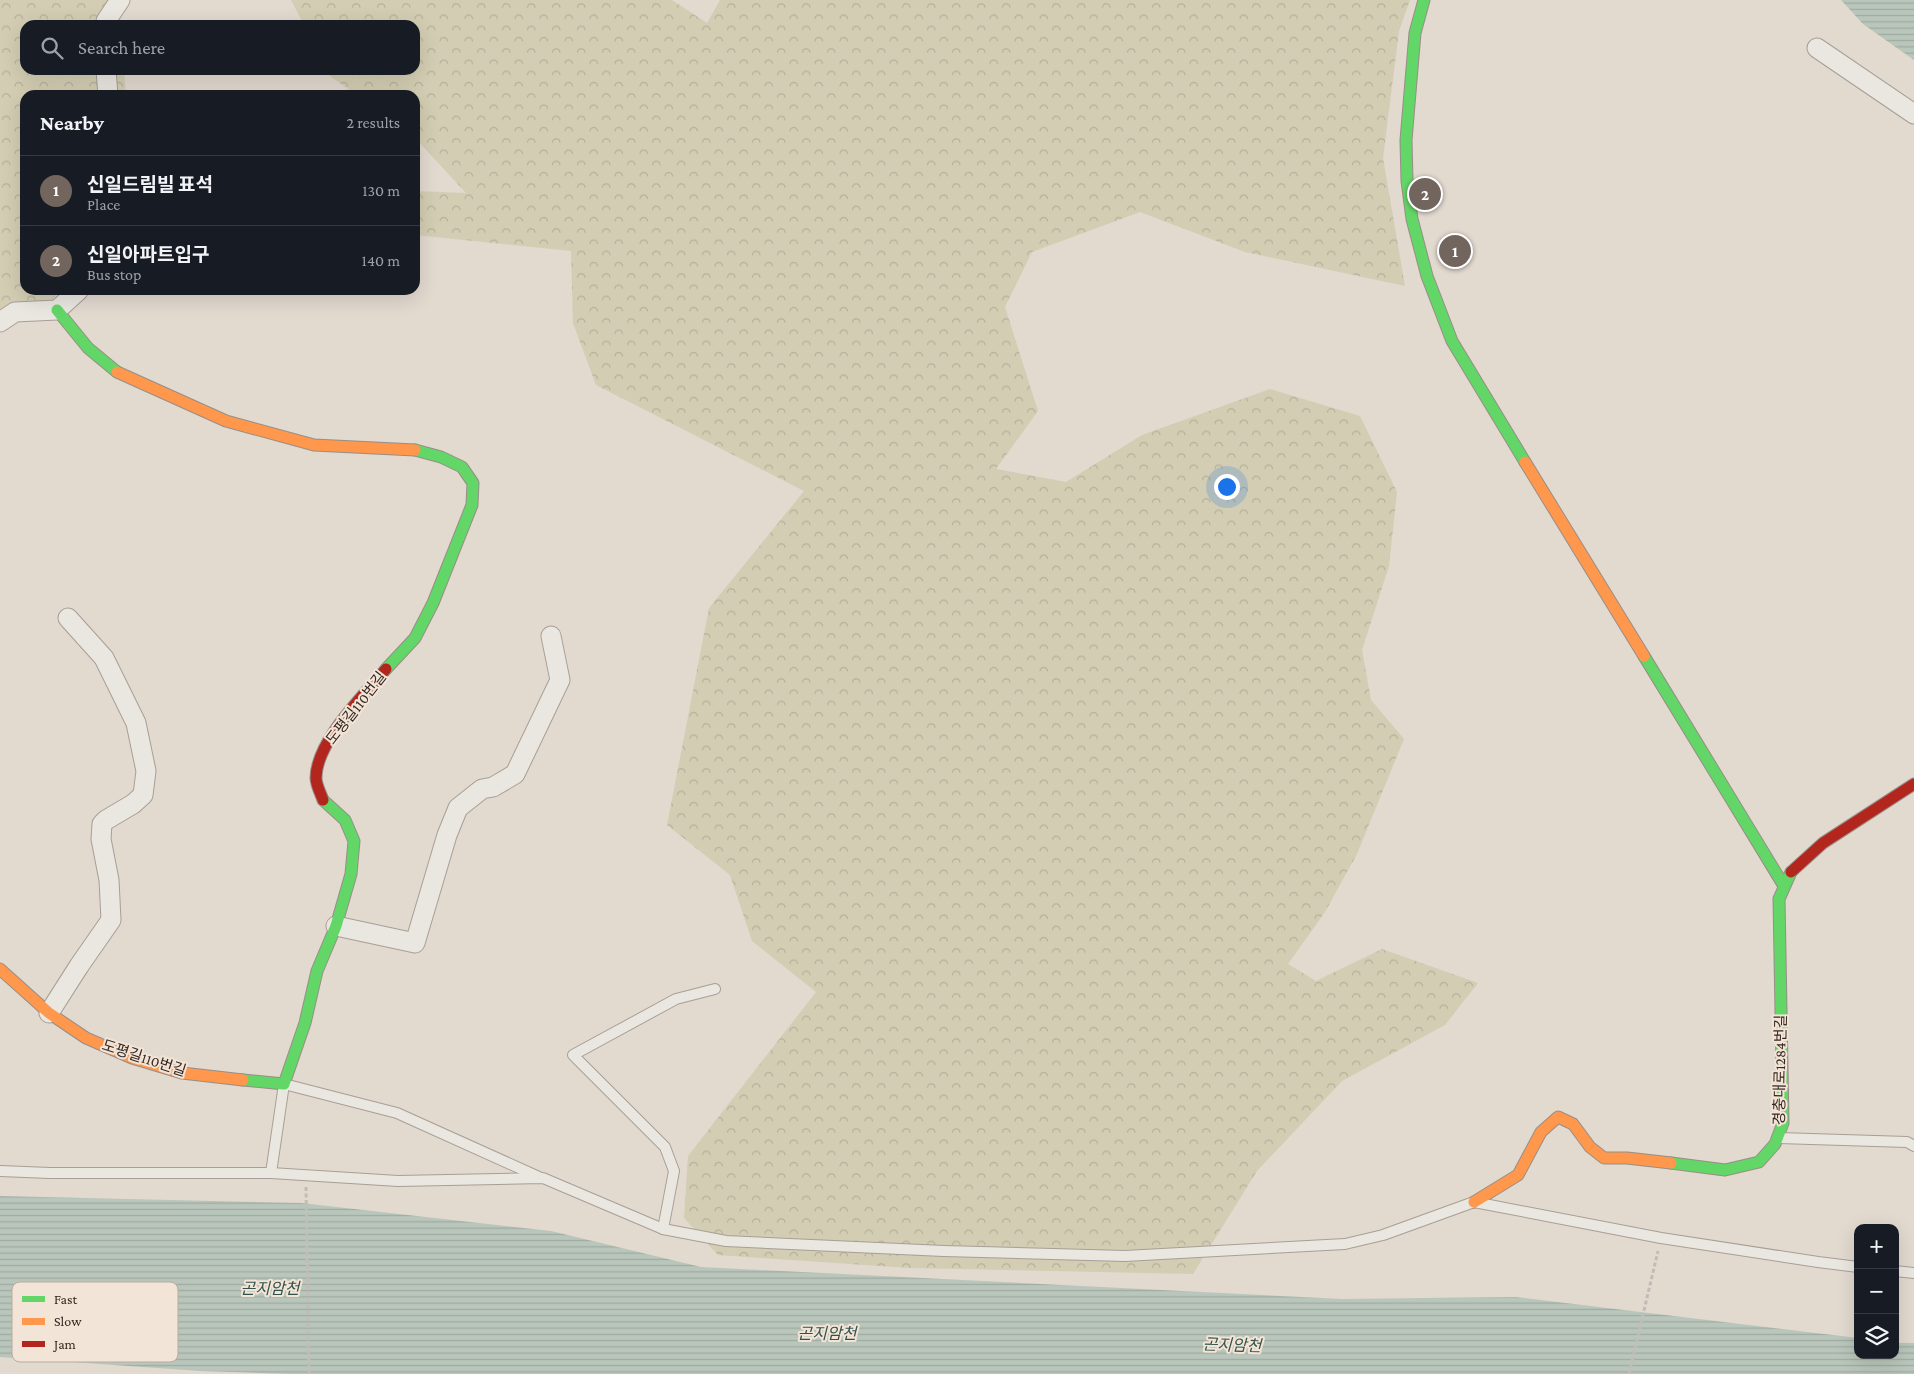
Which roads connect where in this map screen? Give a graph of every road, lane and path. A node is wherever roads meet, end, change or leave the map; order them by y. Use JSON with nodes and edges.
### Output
{"nodes":[{"id":1,"x":120,"y":0,"type":"edge"},
{"id":2,"x":1424,"y":0,"type":"edge"},
{"id":3,"x":107,"y":20,"type":"edge"},
{"id":4,"x":1817,"y":48,"type":"dead end"},
{"id":5,"x":106,"y":75,"type":"edge"},
{"id":6,"x":108,"y":90,"type":"edge"},
{"id":7,"x":1914,"y":114,"type":"edge"},
{"id":8,"x":74,"y":295,"type":"edge"},
{"id":9,"x":57,"y":310,"type":"junction"},
{"id":10,"x":0,"y":322,"type":"edge"},
{"id":11,"x":68,"y":618,"type":"dead end"},
{"id":12,"x":551,"y":636,"type":"dead end"},
{"id":13,"x":1914,"y":784,"type":"edge"},
{"id":14,"x":1784,"y":886,"type":"junction"},
{"id":15,"x":336,"y":926,"type":"junction"},
{"id":16,"x":0,"y":969,"type":"edge"},
{"id":17,"x":715,"y":988,"type":"dead end"},
{"id":18,"x":49,"y":1013,"type":"junction"},
{"id":19,"x":284,"y":1084,"type":"junction"},
{"id":20,"x":1778,"y":1138,"type":"junction"},
{"id":21,"x":1914,"y":1146,"type":"edge"},
{"id":22,"x":0,"y":1171,"type":"edge"},
{"id":23,"x":271,"y":1173,"type":"junction"},
{"id":24,"x":306,"y":1174,"type":"junction"},
{"id":25,"x":543,"y":1178,"type":"junction"},
{"id":26,"x":1474,"y":1202,"type":"junction"},
{"id":27,"x":663,"y":1229,"type":"junction"},
{"id":28,"x":1661,"y":1238,"type":"junction"},
{"id":29,"x":1854,"y":1266,"type":"edge"},
{"id":30,"x":1899,"y":1271,"type":"edge"},
{"id":31,"x":1914,"y":1273,"type":"edge"},
{"id":32,"x":309,"y":1374,"type":"edge"},
{"id":33,"x":1629,"y":1374,"type":"edge"}],
"edges":[{"from":1,"to":3,"type":"street"},
{"from":2,"to":14,"type":"street"},
{"from":4,"to":7,"type":"street"},
{"from":5,"to":6,"type":"street"},
{"from":8,"to":9,"type":"street"},
{"from":9,"to":10,"type":"street"},
{"from":9,"to":15,"type":"street","name":"도평길110번길"},
{"from":11,"to":18,"type":"street"},
{"from":12,"to":15,"type":"street"},
{"from":13,"to":14,"type":"street","name":"경충대로1284번길"},
{"from":14,"to":20,"type":"street","name":"경충대로1284번길"},
{"from":15,"to":19,"type":"street","name":"도평길110번길"},
{"from":16,"to":18,"type":"street","name":"도평길110번길"},
{"from":17,"to":27,"type":"lane"},
{"from":18,"to":19,"type":"street","name":"도평길110번길"},
{"from":19,"to":23,"type":"lane"},
{"from":19,"to":25,"type":"lane"},
{"from":20,"to":21,"type":"lane"},
{"from":20,"to":26,"type":"street","name":"경충대로1284번길"},
{"from":22,"to":23,"type":"lane"},
{"from":23,"to":24,"type":"lane"},
{"from":24,"to":25,"type":"lane"},
{"from":24,"to":32,"type":"path"},
{"from":25,"to":27,"type":"lane"},
{"from":26,"to":27,"type":"lane"},
{"from":26,"to":28,"type":"lane"},
{"from":28,"to":29,"type":"lane"},
{"from":28,"to":33,"type":"path"},
{"from":30,"to":31,"type":"lane"}]}
